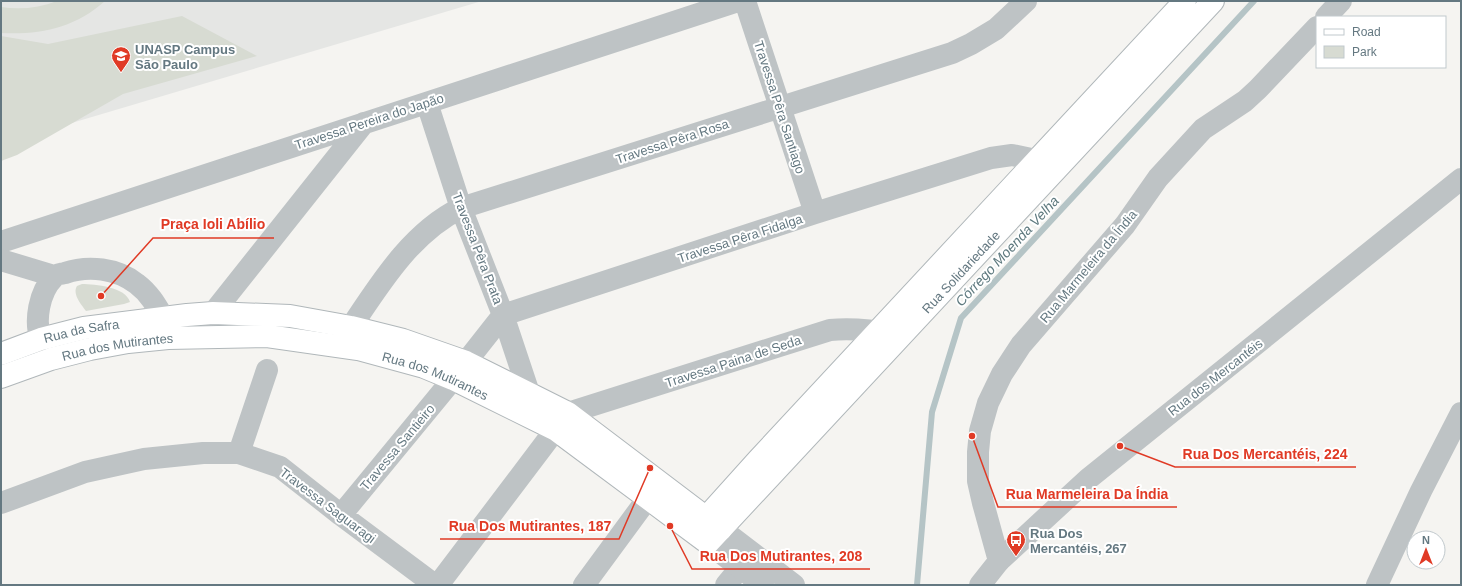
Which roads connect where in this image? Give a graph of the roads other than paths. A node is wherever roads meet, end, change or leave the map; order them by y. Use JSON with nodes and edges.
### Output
{"nodes":[{"id":1,"x":738,"y":1,"type":"edge"},
{"id":2,"x":745,"y":1,"type":"edge"},
{"id":3,"x":1026,"y":1,"type":"edge"},
{"id":4,"x":1185,"y":1,"type":"edge"},
{"id":5,"x":1212,"y":1,"type":"edge"},
{"id":6,"x":1341,"y":1,"type":"edge"},
{"id":7,"x":1327,"y":16,"type":"edge"},
{"id":8,"x":1316,"y":28,"type":"edge"},
{"id":9,"x":427,"y":103,"type":"junction"},
{"id":10,"x":780,"y":107,"type":"junction"},
{"id":11,"x":364,"y":122,"type":"junction"},
{"id":12,"x":1036,"y":160,"type":"junction"},
{"id":13,"x":1461,"y":179,"type":"edge"},
{"id":14,"x":461,"y":208,"type":"junction"},
{"id":15,"x":815,"y":213,"type":"junction"},
{"id":16,"x":1,"y":242,"type":"edge"},
{"id":17,"x":1,"y":260,"type":"edge"},
{"id":18,"x":54,"y":276,"type":"junction"},
{"id":19,"x":213,"y":313,"type":"junction"},
{"id":20,"x":503,"y":315,"type":"junction"},
{"id":21,"x":163,"y":317,"type":"junction"},
{"id":22,"x":351,"y":327,"type":"junction"},
{"id":23,"x":878,"y":331,"type":"junction"},
{"id":24,"x":901,"y":336,"type":"junction"},
{"id":25,"x":41,"y":339,"type":"junction"},
{"id":26,"x":1,"y":354,"type":"edge"},
{"id":27,"x":51,"y":359,"type":"junction"},
{"id":28,"x":466,"y":362,"type":"junction"},
{"id":29,"x":267,"y":370,"type":"dead end"},
{"id":30,"x":1,"y":377,"type":"edge"},
{"id":31,"x":453,"y":379,"type":"junction"},
{"id":32,"x":529,"y":393,"type":"junction"},
{"id":33,"x":568,"y":413,"type":"junction"},
{"id":34,"x":1461,"y":413,"type":"edge"},
{"id":35,"x":556,"y":430,"type":"junction"},
{"id":36,"x":239,"y":453,"type":"junction"},
{"id":37,"x":648,"y":498,"type":"junction"},
{"id":38,"x":1,"y":503,"type":"edge"},
{"id":39,"x":340,"y":515,"type":"junction"},
{"id":40,"x":707,"y":531,"type":"junction"},
{"id":41,"x":999,"y":560,"type":"junction"},
{"id":42,"x":740,"y":568,"type":"junction"},
{"id":43,"x":436,"y":585,"type":"edge"},
{"id":44,"x":584,"y":585,"type":"edge"},
{"id":45,"x":726,"y":585,"type":"edge"},
{"id":46,"x":763,"y":585,"type":"edge"},
{"id":47,"x":794,"y":585,"type":"edge"},
{"id":48,"x":980,"y":585,"type":"edge"},
{"id":49,"x":1377,"y":585,"type":"edge"}],
"edges":[{"from":1,"to":9,"type":"street","name":"Travessa Pereira do Japão"},
{"from":2,"to":10,"type":"street","name":"Travessa Pêra Santiago"},
{"from":3,"to":10,"type":"street","name":"Travessa Pêra Rosa"},
{"from":4,"to":12,"type":"main road","name":"Rua Solidariedade"},
{"from":5,"to":24,"type":"main road","name":"Rua Solidariedade"},
{"from":6,"to":7,"type":"street"},
{"from":8,"to":41,"type":"street","name":"Rua Marmeleira da Índia"},
{"from":9,"to":11,"type":"street","name":"Travessa Pereira do Japão"},
{"from":9,"to":14,"type":"street","name":"Travessa Pêra Prata"},
{"from":10,"to":14,"type":"street","name":"Travessa Pêra Rosa"},
{"from":10,"to":15,"type":"street","name":"Travessa Pêra Santiago"},
{"from":11,"to":16,"type":"street","name":"Travessa Pereira do Japão"},
{"from":11,"to":19,"type":"street"},
{"from":12,"to":15,"type":"street","name":"Travessa Pêra Fidalga"},
{"from":12,"to":23,"type":"main road","name":"Rua Solidariedade"},
{"from":13,"to":41,"type":"street","name":"Rua dos Mercantéis"},
{"from":14,"to":20,"type":"street","name":"Travessa Pêra Prata"},
{"from":14,"to":22,"type":"street","name":"Travessa Pêra Rosa"},
{"from":15,"to":20,"type":"street","name":"Travessa Pêra Fidalga"},
{"from":17,"to":18,"type":"street"},
{"from":18,"to":21,"type":"street"},
{"from":18,"to":25,"type":"street"},
{"from":19,"to":21,"type":"main road","name":"Rua dos Mutirantes"},
{"from":19,"to":22,"type":"main road","name":"Rua dos Mutirantes"},
{"from":20,"to":28,"type":"street"},
{"from":20,"to":32,"type":"street","name":"Travessa Pêra Prata"},
{"from":21,"to":25,"type":"main road","name":"Rua da Safra"},
{"from":22,"to":28,"type":"main road","name":"Rua dos Mutirantes"},
{"from":23,"to":24,"type":"street","name":"Travessa Paina de Seda"},
{"from":23,"to":33,"type":"street","name":"Travessa Paina de Seda"},
{"from":23,"to":40,"type":"main road","name":"Rua Solidariedade"},
{"from":24,"to":40,"type":"main road","name":"Rua Solidariedade"},
{"from":25,"to":26,"type":"main road","name":"Rua da Safra"},
{"from":25,"to":27,"type":"street"},
{"from":27,"to":30,"type":"main road","name":"Rua da Safra"},
{"from":27,"to":31,"type":"main road","name":"Rua dos Mutirantes"},
{"from":28,"to":32,"type":"main road","name":"Rua dos Mutirantes"},
{"from":29,"to":36,"type":"street"},
{"from":31,"to":35,"type":"main road","name":"Rua dos Mutirantes"},
{"from":31,"to":39,"type":"street","name":"Travessa Santieiro"},
{"from":32,"to":33,"type":"main road","name":"Rua dos Mutirantes"},
{"from":33,"to":35,"type":"street"},
{"from":33,"to":40,"type":"main road","name":"Rua dos Mutirantes"},
{"from":34,"to":49,"type":"street"},
{"from":35,"to":37,"type":"main road","name":"Rua dos Mutirantes"},
{"from":35,"to":43,"type":"street"},
{"from":36,"to":38,"type":"street","name":"Travessa Saguaragi"},
{"from":36,"to":39,"type":"street","name":"Travessa Saguaragi"},
{"from":37,"to":40,"type":"main road","name":"Rua dos Mutirantes"},
{"from":37,"to":44,"type":"street"},
{"from":39,"to":43,"type":"street","name":"Travessa Saguaragi"},
{"from":40,"to":42,"type":"street","name":"Rua dos Mutirantes"},
{"from":40,"to":47,"type":"street","name":"Rua dos Mutirantes"},
{"from":41,"to":48,"type":"street","name":"Rua dos Mercantéis"},
{"from":42,"to":45,"type":"street"},
{"from":42,"to":46,"type":"street","name":"Rua dos Mutirantes"}]}
